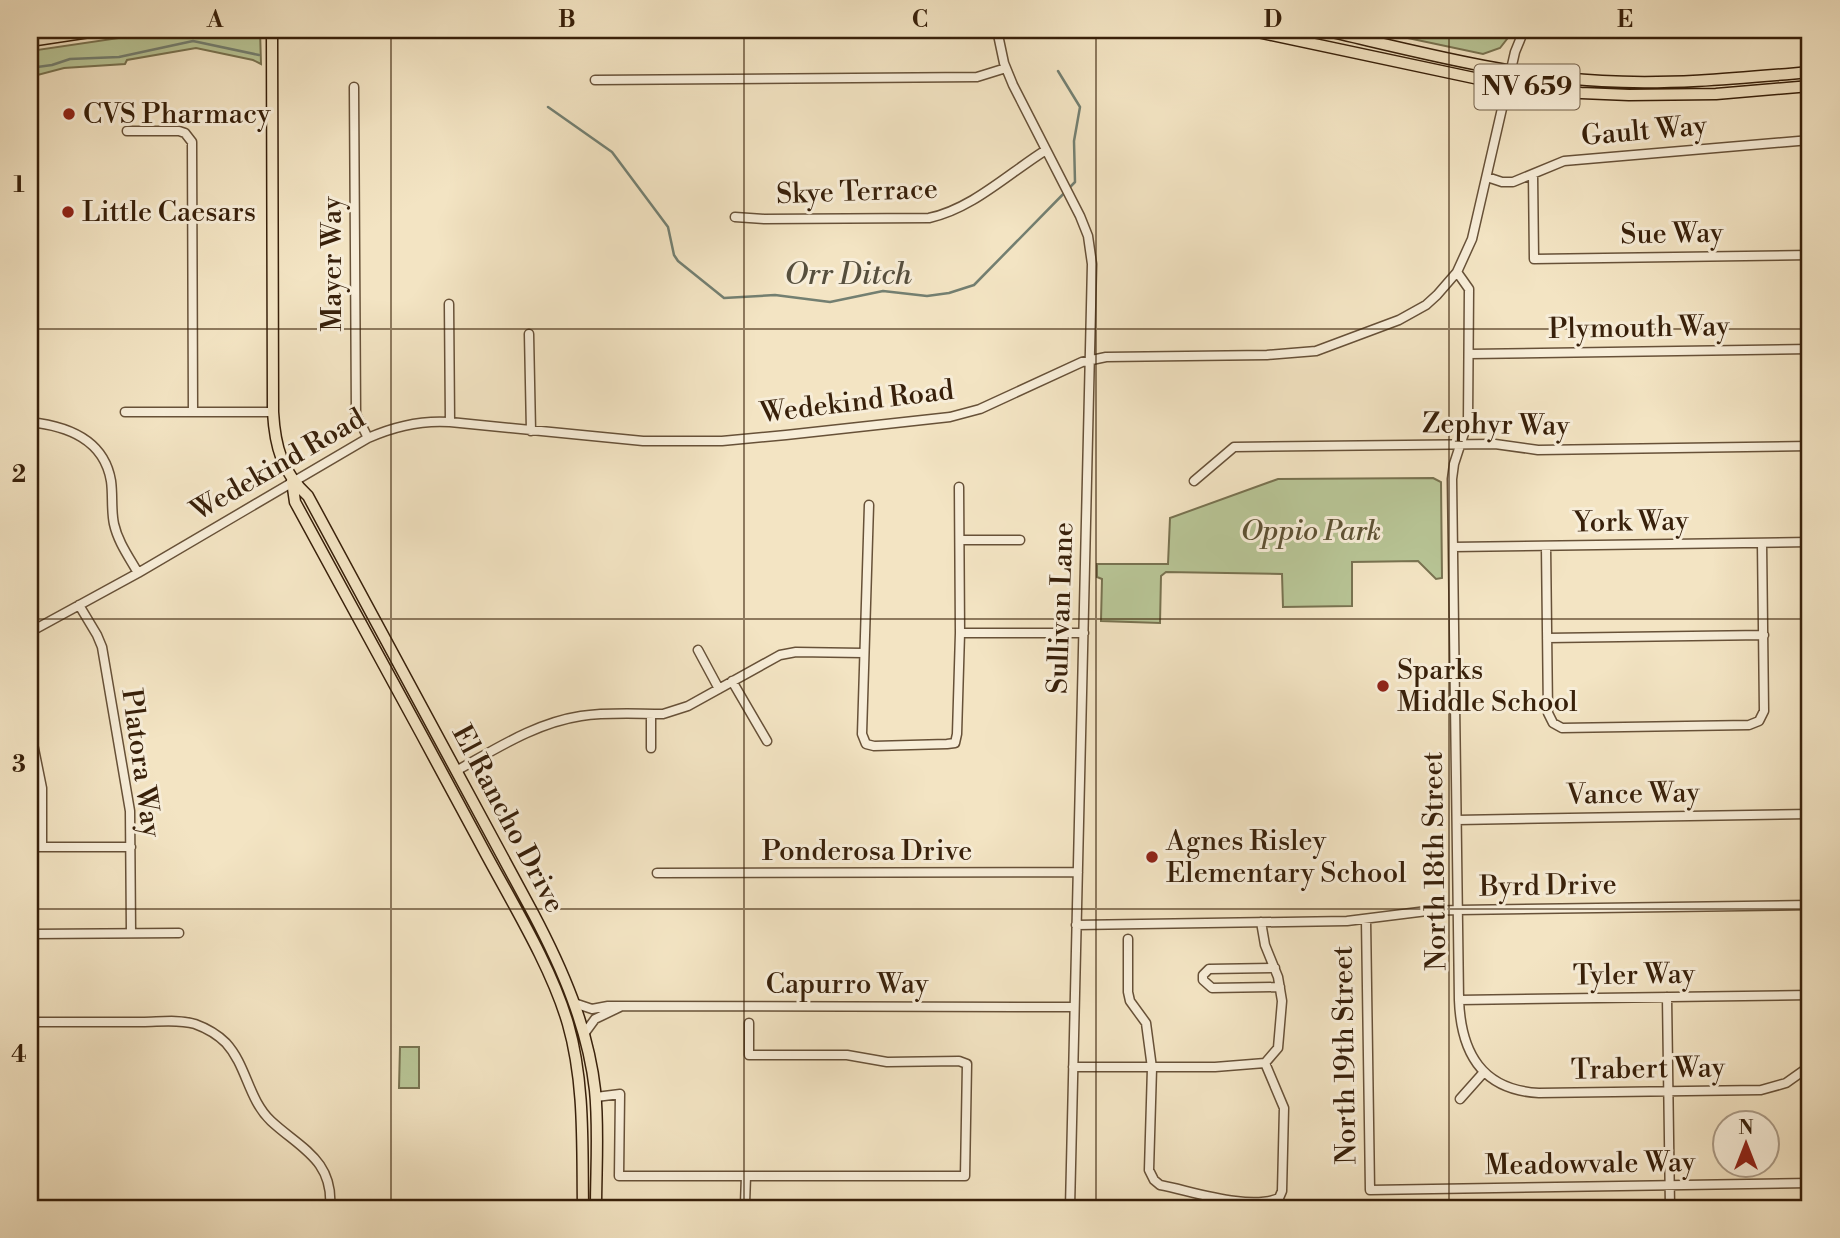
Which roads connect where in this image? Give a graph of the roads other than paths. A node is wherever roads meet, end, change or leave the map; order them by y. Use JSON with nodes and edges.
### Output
{"nodes":[{"id":1,"x":103,"y":30,"type":"edge"},
{"id":2,"x":272,"y":30,"type":"edge"},
{"id":3,"x":997,"y":30,"type":"edge"},
{"id":4,"x":1248,"y":30,"type":"edge"},
{"id":5,"x":1323,"y":30,"type":"edge"},
{"id":6,"x":1524,"y":30,"type":"edge"},
{"id":7,"x":30,"y":41,"type":"edge"},
{"id":8,"x":1006,"y":68,"type":"junction"},
{"id":9,"x":1510,"y":71,"type":"junction"},
{"id":10,"x":1810,"y":72,"type":"edge"},
{"id":11,"x":595,"y":80,"type":"dead end"},
{"id":12,"x":1507,"y":85,"type":"junction"},
{"id":13,"x":1810,"y":86,"type":"edge"},
{"id":14,"x":354,"y":87,"type":"dead end"},
{"id":15,"x":127,"y":131,"type":"dead end"},
{"id":16,"x":1810,"y":140,"type":"edge"},
{"id":17,"x":1046,"y":150,"type":"junction"},
{"id":18,"x":1533,"y":174,"type":"junction"},
{"id":19,"x":1487,"y":177,"type":"junction"},
{"id":20,"x":736,"y":217,"type":"dead end"},
{"id":21,"x":1810,"y":255,"type":"edge"},
{"id":22,"x":1457,"y":271,"type":"junction"},
{"id":23,"x":449,"y":304,"type":"dead end"},
{"id":24,"x":529,"y":334,"type":"dead end"},
{"id":25,"x":1810,"y":349,"type":"edge"},
{"id":26,"x":1469,"y":354,"type":"junction"},
{"id":27,"x":1090,"y":360,"type":"junction"},
{"id":28,"x":125,"y":412,"type":"dead end"},
{"id":29,"x":193,"y":412,"type":"junction"},
{"id":30,"x":273,"y":412,"type":"junction"},
{"id":31,"x":30,"y":422,"type":"edge"},
{"id":32,"x":450,"y":422,"type":"junction"},
{"id":33,"x":530,"y":431,"type":"junction"},
{"id":34,"x":368,"y":438,"type":"junction"},
{"id":35,"x":1460,"y":445,"type":"junction"},
{"id":36,"x":1810,"y":446,"type":"edge"},
{"id":37,"x":292,"y":481,"type":"junction"},
{"id":38,"x":1194,"y":481,"type":"dead end"},
{"id":39,"x":959,"y":486,"type":"dead end"},
{"id":40,"x":869,"y":506,"type":"dead end"},
{"id":41,"x":960,"y":540,"type":"junction"},
{"id":42,"x":1020,"y":540,"type":"dead end"},
{"id":43,"x":1810,"y":542,"type":"edge"},
{"id":44,"x":1762,"y":543,"type":"junction"},
{"id":45,"x":1546,"y":546,"type":"junction"},
{"id":46,"x":1453,"y":547,"type":"junction"},
{"id":47,"x":138,"y":573,"type":"junction"},
{"id":48,"x":79,"y":604,"type":"junction"},
{"id":49,"x":30,"y":632,"type":"edge"},
{"id":50,"x":960,"y":633,"type":"junction"},
{"id":51,"x":1084,"y":633,"type":"junction"},
{"id":52,"x":1763,"y":635,"type":"junction"},
{"id":53,"x":1547,"y":638,"type":"junction"},
{"id":54,"x":698,"y":650,"type":"dead end"},
{"id":55,"x":863,"y":653,"type":"junction"},
{"id":56,"x":732,"y":681,"type":"junction"},
{"id":57,"x":719,"y":689,"type":"junction"},
{"id":58,"x":650,"y":714,"type":"junction"},
{"id":59,"x":30,"y":729,"type":"edge"},
{"id":60,"x":767,"y":741,"type":"dead end"},
{"id":61,"x":651,"y":748,"type":"dead end"},
{"id":62,"x":456,"y":771,"type":"junction"},
{"id":63,"x":1810,"y":814,"type":"edge"},
{"id":64,"x":1457,"y":820,"type":"junction"},
{"id":65,"x":131,"y":846,"type":"junction"},
{"id":66,"x":30,"y":847,"type":"edge"},
{"id":67,"x":42,"y":847,"type":"junction"},
{"id":68,"x":1078,"y":872,"type":"junction"},
{"id":69,"x":657,"y":873,"type":"dead end"},
{"id":70,"x":1810,"y":905,"type":"edge"},
{"id":71,"x":1458,"y":910,"type":"junction"},
{"id":72,"x":1366,"y":919,"type":"junction"},
{"id":73,"x":1261,"y":922,"type":"junction"},
{"id":74,"x":1076,"y":925,"type":"junction"},
{"id":75,"x":131,"y":933,"type":"junction"},
{"id":76,"x":179,"y":933,"type":"dead end"},
{"id":77,"x":30,"y":934,"type":"edge"},
{"id":78,"x":1128,"y":939,"type":"dead end"},
{"id":79,"x":1275,"y":968,"type":"junction"},
{"id":80,"x":1280,"y":987,"type":"junction"},
{"id":81,"x":1810,"y":995,"type":"edge"},
{"id":82,"x":1667,"y":997,"type":"junction"},
{"id":83,"x":1460,"y":1000,"type":"junction"},
{"id":84,"x":574,"y":1003,"type":"junction"},
{"id":85,"x":620,"y":1007,"type":"junction"},
{"id":86,"x":1074,"y":1007,"type":"junction"},
{"id":87,"x":30,"y":1022,"type":"edge"},
{"id":88,"x":749,"y":1023,"type":"dead end"},
{"id":89,"x":569,"y":1025,"type":"junction"},
{"id":90,"x":584,"y":1034,"type":"junction"},
{"id":91,"x":589,"y":1056,"type":"junction"},
{"id":92,"x":1265,"y":1063,"type":"junction"},
{"id":93,"x":1810,"y":1066,"type":"edge"},
{"id":94,"x":1073,"y":1067,"type":"junction"},
{"id":95,"x":1152,"y":1068,"type":"junction"},
{"id":96,"x":1485,"y":1072,"type":"junction"},
{"id":97,"x":1668,"y":1091,"type":"junction"},
{"id":98,"x":596,"y":1097,"type":"junction"},
{"id":99,"x":1460,"y":1098,"type":"dead end"},
{"id":100,"x":746,"y":1175,"type":"junction"},
{"id":101,"x":1810,"y":1183,"type":"edge"},
{"id":102,"x":1670,"y":1185,"type":"junction"},
{"id":103,"x":1370,"y":1190,"type":"joint"},
{"id":104,"x":745,"y":1207,"type":"edge"},
{"id":105,"x":330,"y":1208,"type":"edge"},
{"id":106,"x":583,"y":1208,"type":"edge"},
{"id":107,"x":596,"y":1208,"type":"edge"},
{"id":108,"x":1070,"y":1208,"type":"edge"},
{"id":109,"x":1670,"y":1208,"type":"edge"}],
"edges":[{"from":1,"to":7,"type":"main road"},
{"from":2,"to":30,"type":"main road","name":"El Rancho Drive"},
{"from":3,"to":8,"type":"street","name":"Sullivan Lane"},
{"from":4,"to":12,"type":"main road","number":"NV 659"},
{"from":5,"to":9,"type":"main road","number":"NV 659"},
{"from":6,"to":9,"type":"street","name":"Wedekind Road"},
{"from":8,"to":11,"type":"street"},
{"from":8,"to":17,"type":"street","name":"Sullivan Lane"},
{"from":9,"to":10,"type":"main road","number":"NV 659"},
{"from":9,"to":12,"type":"street","name":"Wedekind Road"},
{"from":12,"to":13,"type":"main road","number":"NV 659"},
{"from":12,"to":19,"type":"street","name":"Wedekind Road"},
{"from":14,"to":34,"type":"street","name":"Mayer Way"},
{"from":15,"to":29,"type":"street"},
{"from":16,"to":18,"type":"street","name":"Gault Way"},
{"from":17,"to":20,"type":"street","name":"Skye Terrace"},
{"from":17,"to":27,"type":"street","name":"Sullivan Lane"},
{"from":18,"to":19,"type":"street","name":"Gault Way"},
{"from":18,"to":21,"type":"street","name":"Sue Way"},
{"from":19,"to":22,"type":"street","name":"Wedekind Road"},
{"from":22,"to":26,"type":"street","name":"North 18th Street"},
{"from":22,"to":27,"type":"street","name":"Wedekind Road"},
{"from":23,"to":32,"type":"street"},
{"from":24,"to":33,"type":"street"},
{"from":25,"to":26,"type":"street","name":"Plymouth Way"},
{"from":26,"to":35,"type":"street","name":"North 18th Street"},
{"from":27,"to":33,"type":"street","name":"Wedekind Road"},
{"from":27,"to":51,"type":"street","name":"Sullivan Lane"},
{"from":28,"to":29,"type":"street"},
{"from":29,"to":30,"type":"street"},
{"from":30,"to":37,"type":"main road","name":"El Rancho Drive"},
{"from":31,"to":47,"type":"street"},
{"from":32,"to":33,"type":"street","name":"Wedekind Road"},
{"from":32,"to":34,"type":"street","name":"Wedekind Road"},
{"from":34,"to":37,"type":"street","name":"Wedekind Road"},
{"from":35,"to":36,"type":"street","name":"Zephyr Way"},
{"from":35,"to":38,"type":"street","name":"Zephyr Way"},
{"from":35,"to":46,"type":"street","name":"North 18th Street"},
{"from":37,"to":47,"type":"street","name":"Wedekind Road"},
{"from":37,"to":62,"type":"main road","name":"El Rancho Drive"},
{"from":37,"to":89,"type":"main road","name":"El Rancho Drive"},
{"from":39,"to":41,"type":"street"},
{"from":40,"to":55,"type":"street"},
{"from":41,"to":42,"type":"street"},
{"from":41,"to":50,"type":"street"},
{"from":43,"to":44,"type":"street","name":"York Way"},
{"from":44,"to":45,"type":"street","name":"York Way"},
{"from":44,"to":52,"type":"street"},
{"from":45,"to":46,"type":"street","name":"York Way"},
{"from":45,"to":53,"type":"street"},
{"from":46,"to":64,"type":"street","name":"North 18th Street"},
{"from":47,"to":48,"type":"street","name":"Wedekind Road"},
{"from":48,"to":49,"type":"street","name":"Wedekind Road"},
{"from":48,"to":65,"type":"street","name":"Platora Way"},
{"from":50,"to":51,"type":"street"},
{"from":50,"to":55,"type":"street"},
{"from":51,"to":68,"type":"street","name":"Sullivan Lane"},
{"from":52,"to":53,"type":"street"},
{"from":52,"to":53,"type":"street"},
{"from":54,"to":57,"type":"street"},
{"from":55,"to":56,"type":"street"},
{"from":56,"to":57,"type":"street"},
{"from":56,"to":60,"type":"street"},
{"from":57,"to":58,"type":"street"},
{"from":58,"to":61,"type":"street"},
{"from":58,"to":62,"type":"street"},
{"from":59,"to":67,"type":"street"},
{"from":62,"to":84,"type":"main road","name":"El Rancho Drive"},
{"from":63,"to":64,"type":"street","name":"Vance Way"},
{"from":64,"to":71,"type":"street","name":"North 18th Street"},
{"from":65,"to":67,"type":"street"},
{"from":65,"to":75,"type":"street","name":"Platora Way"},
{"from":66,"to":67,"type":"street"},
{"from":68,"to":69,"type":"street","name":"Ponderosa Drive"},
{"from":68,"to":74,"type":"street","name":"Sullivan Lane"},
{"from":70,"to":71,"type":"street","name":"Byrd Drive"},
{"from":71,"to":72,"type":"street","name":"Byrd Drive"},
{"from":71,"to":83,"type":"street","name":"North 18th Street"},
{"from":72,"to":73,"type":"street","name":"Byrd Drive"},
{"from":72,"to":103,"type":"street","name":"North 19th Street"},
{"from":73,"to":74,"type":"street","name":"Byrd Drive"},
{"from":73,"to":79,"type":"street"},
{"from":74,"to":86,"type":"street","name":"Sullivan Lane"},
{"from":75,"to":76,"type":"street"},
{"from":75,"to":77,"type":"street"},
{"from":78,"to":95,"type":"street"},
{"from":79,"to":80,"type":"street"},
{"from":79,"to":80,"type":"street"},
{"from":80,"to":92,"type":"street"},
{"from":81,"to":82,"type":"street","name":"Tyler Way"},
{"from":82,"to":83,"type":"street","name":"Tyler Way"},
{"from":82,"to":97,"type":"street"},
{"from":83,"to":96,"type":"street","name":"North 18th Street"},
{"from":84,"to":85,"type":"street","name":"Capurro Way"},
{"from":84,"to":90,"type":"main road","name":"El Rancho Drive"},
{"from":85,"to":86,"type":"street","name":"Capurro Way"},
{"from":85,"to":90,"type":"street"},
{"from":86,"to":94,"type":"street","name":"Sullivan Lane"},
{"from":87,"to":105,"type":"street"},
{"from":88,"to":100,"type":"street"},
{"from":89,"to":91,"type":"main road"},
{"from":89,"to":106,"type":"main road","name":"El Rancho Drive"},
{"from":90,"to":91,"type":"main road","name":"El Rancho Drive"},
{"from":91,"to":98,"type":"main road","name":"El Rancho Drive"},
{"from":92,"to":95,"type":"street"},
{"from":92,"to":95,"type":"street"},
{"from":93,"to":97,"type":"street","name":"Trabert Way"},
{"from":94,"to":95,"type":"street"},
{"from":94,"to":108,"type":"street","name":"Sullivan Lane"},
{"from":96,"to":97,"type":"street","name":"Trabert Way"},
{"from":96,"to":99,"type":"street"},
{"from":97,"to":102,"type":"street"},
{"from":98,"to":100,"type":"street"},
{"from":98,"to":107,"type":"main road","name":"El Rancho Drive"},
{"from":100,"to":104,"type":"street"},
{"from":101,"to":102,"type":"street","name":"Meadowvale Way"},
{"from":102,"to":103,"type":"street","name":"Meadowvale Way"},
{"from":102,"to":109,"type":"street"}]}
